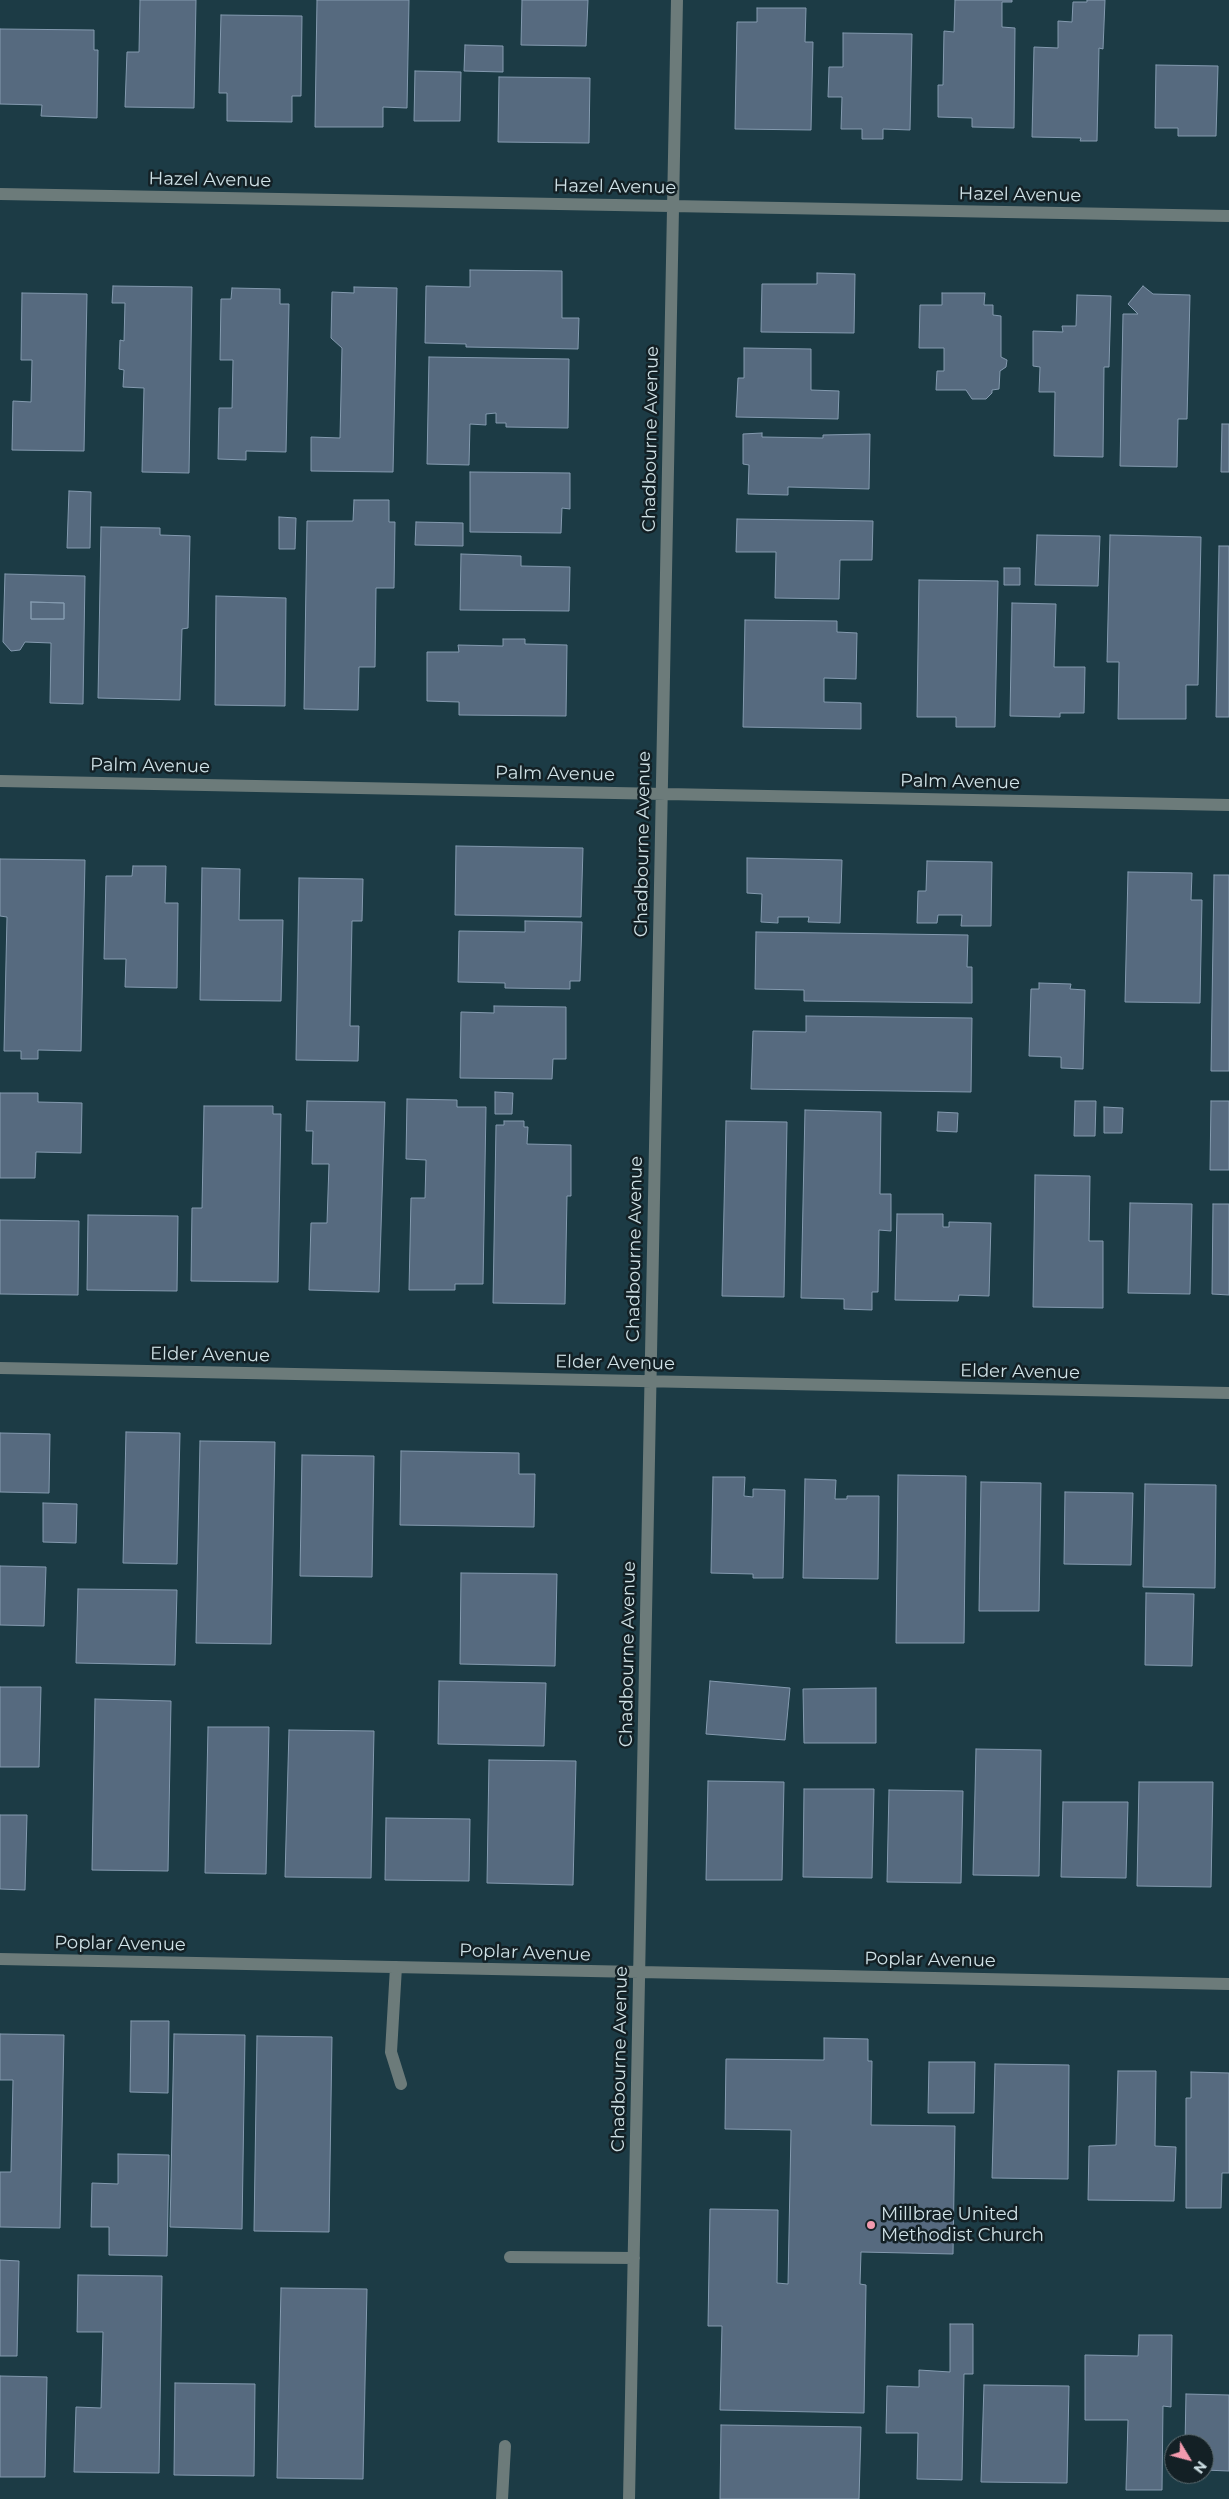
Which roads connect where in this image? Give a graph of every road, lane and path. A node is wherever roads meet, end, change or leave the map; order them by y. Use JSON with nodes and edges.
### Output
{"nodes":[{"id":1,"x":677,"y":0,"type":"edge"},
{"id":2,"x":0,"y":194,"type":"edge"},
{"id":3,"x":673,"y":206,"type":"junction"},
{"id":4,"x":1229,"y":216,"type":"edge"},
{"id":5,"x":0,"y":781,"type":"edge"},
{"id":6,"x":661,"y":794,"type":"junction"},
{"id":7,"x":1229,"y":805,"type":"edge"},
{"id":8,"x":0,"y":1368,"type":"edge"},
{"id":9,"x":650,"y":1381,"type":"junction"},
{"id":10,"x":1229,"y":1394,"type":"edge"},
{"id":11,"x":0,"y":1959,"type":"edge"},
{"id":12,"x":396,"y":1967,"type":"junction"},
{"id":13,"x":639,"y":1972,"type":"junction"},
{"id":14,"x":1229,"y":1984,"type":"edge"},
{"id":15,"x":401,"y":2084,"type":"dead end"},
{"id":16,"x":510,"y":2257,"type":"dead end"},
{"id":17,"x":634,"y":2258,"type":"junction"},
{"id":18,"x":505,"y":2446,"type":"dead end"},
{"id":19,"x":502,"y":2499,"type":"edge"},
{"id":20,"x":629,"y":2499,"type":"edge"}],
"edges":[{"from":1,"to":3,"type":"street","name":"Chadbourne Avenue"},
{"from":2,"to":3,"type":"street","name":"Hazel Avenue"},
{"from":3,"to":4,"type":"street","name":"Hazel Avenue"},
{"from":3,"to":6,"type":"street","name":"Chadbourne Avenue"},
{"from":5,"to":6,"type":"street","name":"Palm Avenue"},
{"from":6,"to":7,"type":"street","name":"Palm Avenue"},
{"from":6,"to":9,"type":"street","name":"Chadbourne Avenue"},
{"from":8,"to":9,"type":"street","name":"Elder Avenue"},
{"from":9,"to":10,"type":"street","name":"Elder Avenue"},
{"from":9,"to":13,"type":"street","name":"Chadbourne Avenue"},
{"from":11,"to":12,"type":"street","name":"Poplar Avenue"},
{"from":12,"to":13,"type":"street","name":"Poplar Avenue"},
{"from":12,"to":15,"type":"street"},
{"from":13,"to":14,"type":"street","name":"Poplar Avenue"},
{"from":13,"to":17,"type":"street","name":"Chadbourne Avenue"},
{"from":16,"to":17,"type":"street"},
{"from":17,"to":20,"type":"street","name":"Chadbourne Avenue"},
{"from":18,"to":19,"type":"street"}]}
